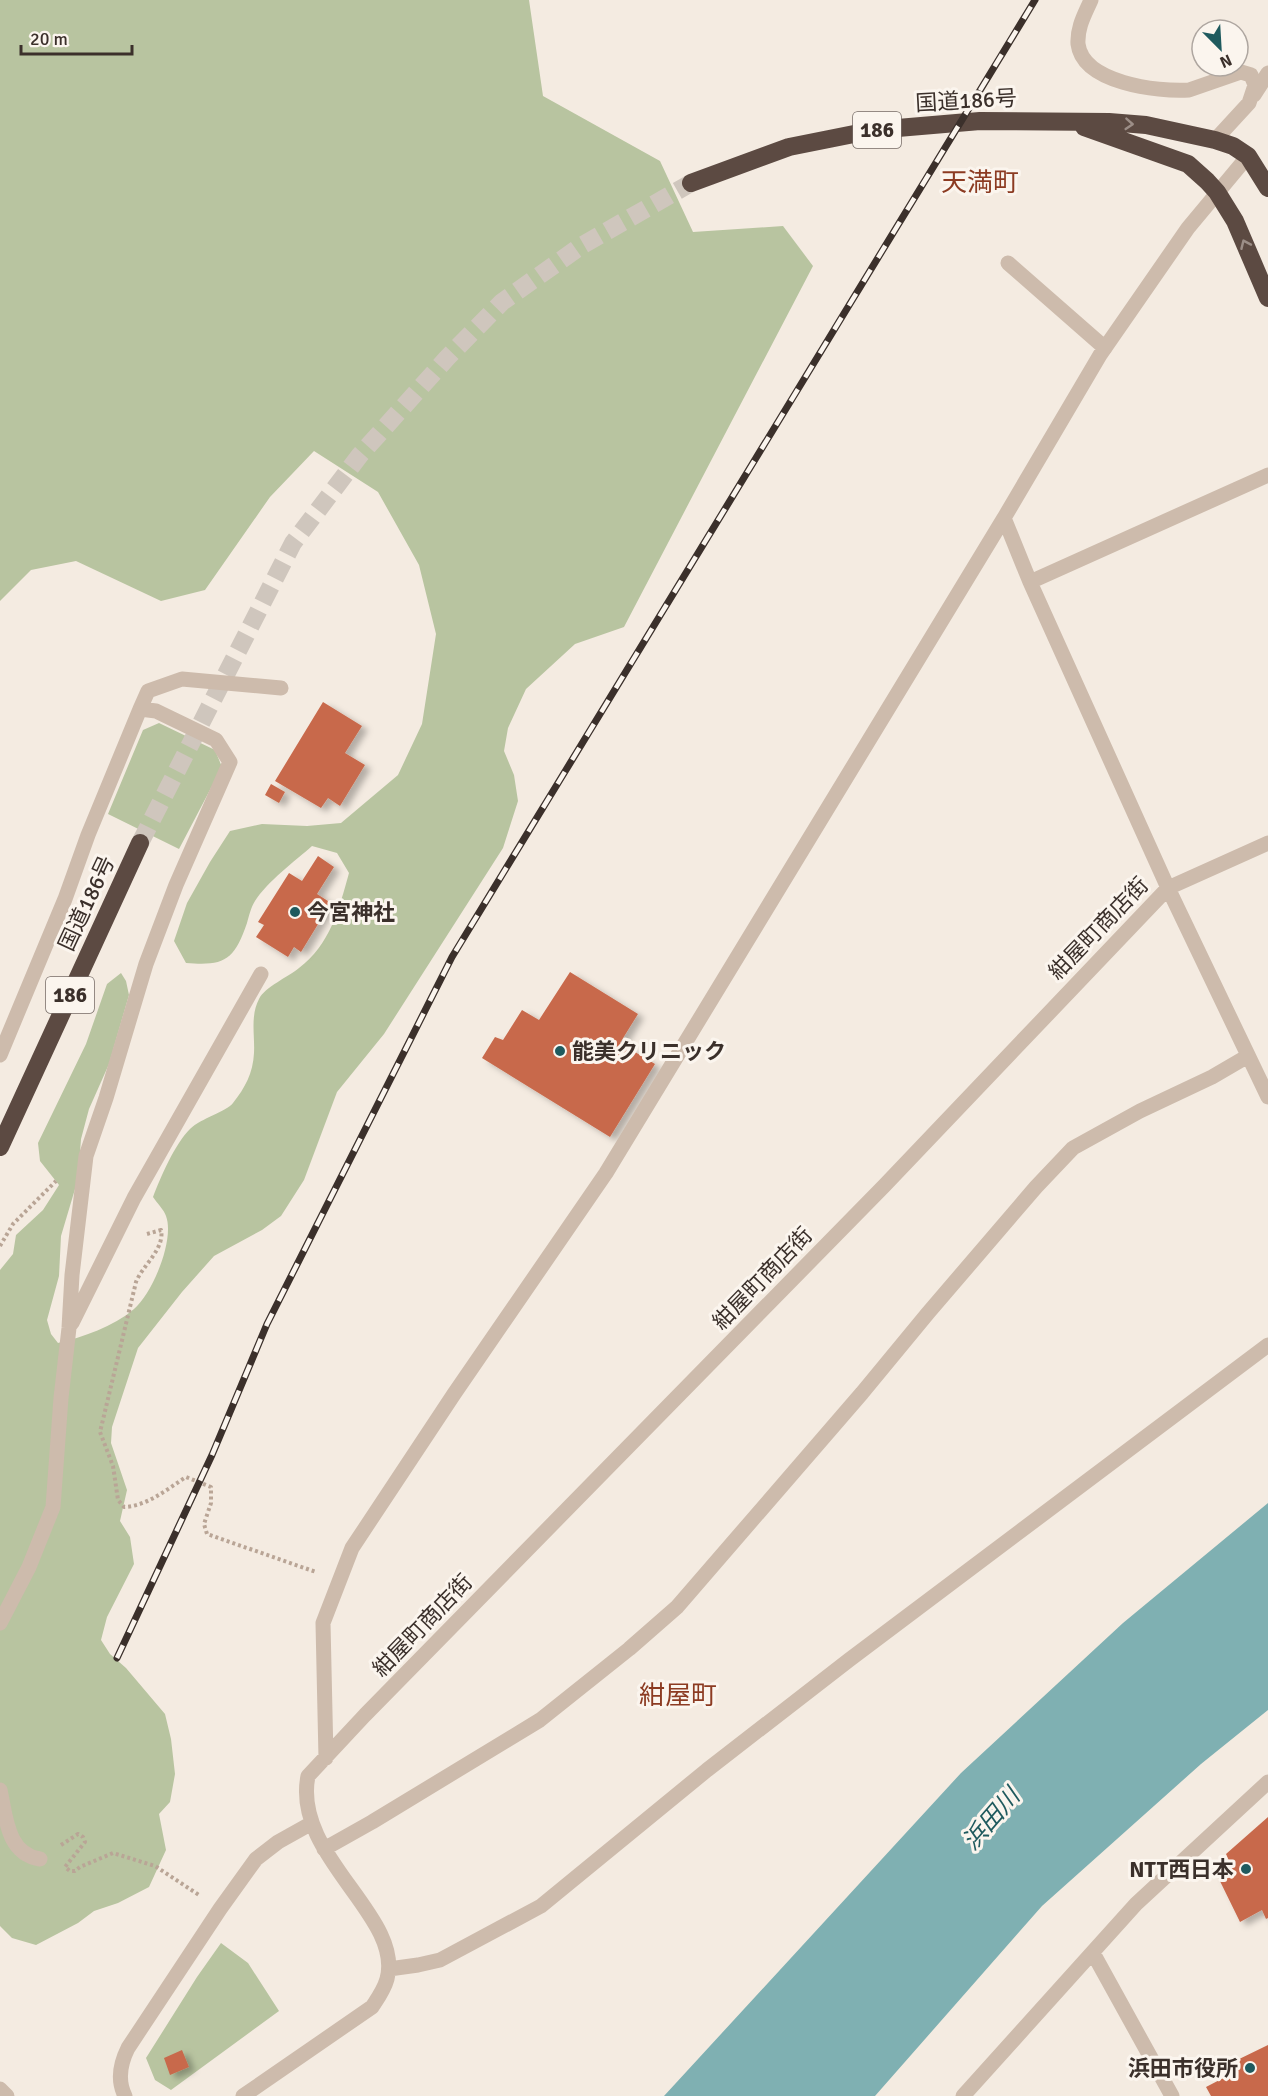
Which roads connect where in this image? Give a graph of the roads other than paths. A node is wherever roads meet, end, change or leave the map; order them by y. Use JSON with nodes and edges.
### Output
{"nodes":[{"id":1,"x":1091,"y":0,"type":"edge"},
{"id":2,"x":1268,"y":73,"type":"edge"},
{"id":3,"x":1249,"y":103,"type":"junction"},
{"id":4,"x":1071,"y":122,"type":"junction"},
{"id":5,"x":1215,"y":140,"type":"junction"},
{"id":6,"x":1248,"y":156,"type":"junction"},
{"id":7,"x":691,"y":183,"type":"tunnel mouth"},
{"id":8,"x":1268,"y":188,"type":"edge"},
{"id":9,"x":1217,"y":192,"type":"junction"},
{"id":10,"x":1008,"y":263,"type":"dead end"},
{"id":11,"x":1268,"y":298,"type":"edge"},
{"id":12,"x":1105,"y":348,"type":"junction"},
{"id":13,"x":1268,"y":475,"type":"edge"},
{"id":14,"x":1004,"y":518,"type":"junction"},
{"id":15,"x":1030,"y":582,"type":"junction"},
{"id":16,"x":281,"y":688,"type":"dead end"},
{"id":17,"x":140,"y":709,"type":"junction"},
{"id":18,"x":140,"y":843,"type":"tunnel mouth"},
{"id":19,"x":1268,"y":843,"type":"edge"},
{"id":20,"x":1168,"y":888,"type":"junction"},
{"id":21,"x":261,"y":974,"type":"dead end"},
{"id":22,"x":0,"y":1054,"type":"edge"},
{"id":23,"x":1248,"y":1056,"type":"junction"},
{"id":24,"x":1268,"y":1097,"type":"edge"},
{"id":25,"x":0,"y":1147,"type":"edge"},
{"id":26,"x":69,"y":1328,"type":"junction"},
{"id":27,"x":1268,"y":1346,"type":"edge"},
{"id":28,"x":0,"y":1623,"type":"edge"},
{"id":29,"x":326,"y":1758,"type":"junction"},
{"id":30,"x":1268,"y":1782,"type":"edge"},
{"id":31,"x":0,"y":1790,"type":"edge"},
{"id":32,"x":312,"y":1823,"type":"junction"},
{"id":33,"x":324,"y":1849,"type":"junction"},
{"id":34,"x":40,"y":1859,"type":"road end"},
{"id":35,"x":1093,"y":1953,"type":"junction"},
{"id":36,"x":388,"y":1969,"type":"junction"},
{"id":37,"x":0,"y":2089,"type":"edge"},
{"id":38,"x":118,"y":2093,"type":"edge"},
{"id":39,"x":7,"y":2096,"type":"edge"},
{"id":40,"x":243,"y":2096,"type":"edge"},
{"id":41,"x":963,"y":2096,"type":"edge"},
{"id":42,"x":1172,"y":2096,"type":"edge"}],
"edges":[{"from":1,"to":3,"type":"street"},
{"from":2,"to":3,"type":"street"},
{"from":3,"to":5,"type":"street"},
{"from":4,"to":5,"type":"highway","name":"国道186号","number":"186","one_way":true},
{"from":4,"to":7,"type":"highway","name":"国道186号","number":"186"},
{"from":4,"to":9,"type":"highway","name":"国道186号","number":"186"},
{"from":5,"to":6,"type":"highway","name":"国道186号","number":"186"},
{"from":6,"to":8,"type":"highway"},
{"from":6,"to":9,"type":"street"},
{"from":11,"to":9,"type":"highway","name":"国道186号","number":"186","one_way":true},
{"from":9,"to":12,"type":"street"},
{"from":10,"to":12,"type":"street"},
{"from":12,"to":14,"type":"street"},
{"from":13,"to":15,"type":"street"},
{"from":14,"to":15,"type":"street"},
{"from":14,"to":29,"type":"street"},
{"from":15,"to":20,"type":"street"},
{"from":16,"to":17,"type":"street"},
{"from":17,"to":22,"type":"street"},
{"from":17,"to":26,"type":"street"},
{"from":18,"to":25,"type":"highway","name":"国道186号","number":"186"},
{"from":19,"to":20,"type":"street","name":"紺屋町商店街"},
{"from":20,"to":23,"type":"street"},
{"from":20,"to":29,"type":"street","name":"紺屋町商店街"},
{"from":21,"to":26,"type":"street"},
{"from":23,"to":24,"type":"street"},
{"from":23,"to":33,"type":"street"},
{"from":26,"to":28,"type":"street"},
{"from":27,"to":36,"type":"street"},
{"from":29,"to":32,"type":"street","name":"紺屋町商店街"},
{"from":30,"to":35,"type":"street"},
{"from":31,"to":34,"type":"street"},
{"from":32,"to":33,"type":"street"},
{"from":32,"to":38,"type":"street"},
{"from":33,"to":36,"type":"street"},
{"from":35,"to":41,"type":"street"},
{"from":35,"to":42,"type":"street"},
{"from":36,"to":40,"type":"street"},
{"from":37,"to":39,"type":"street"}]}
